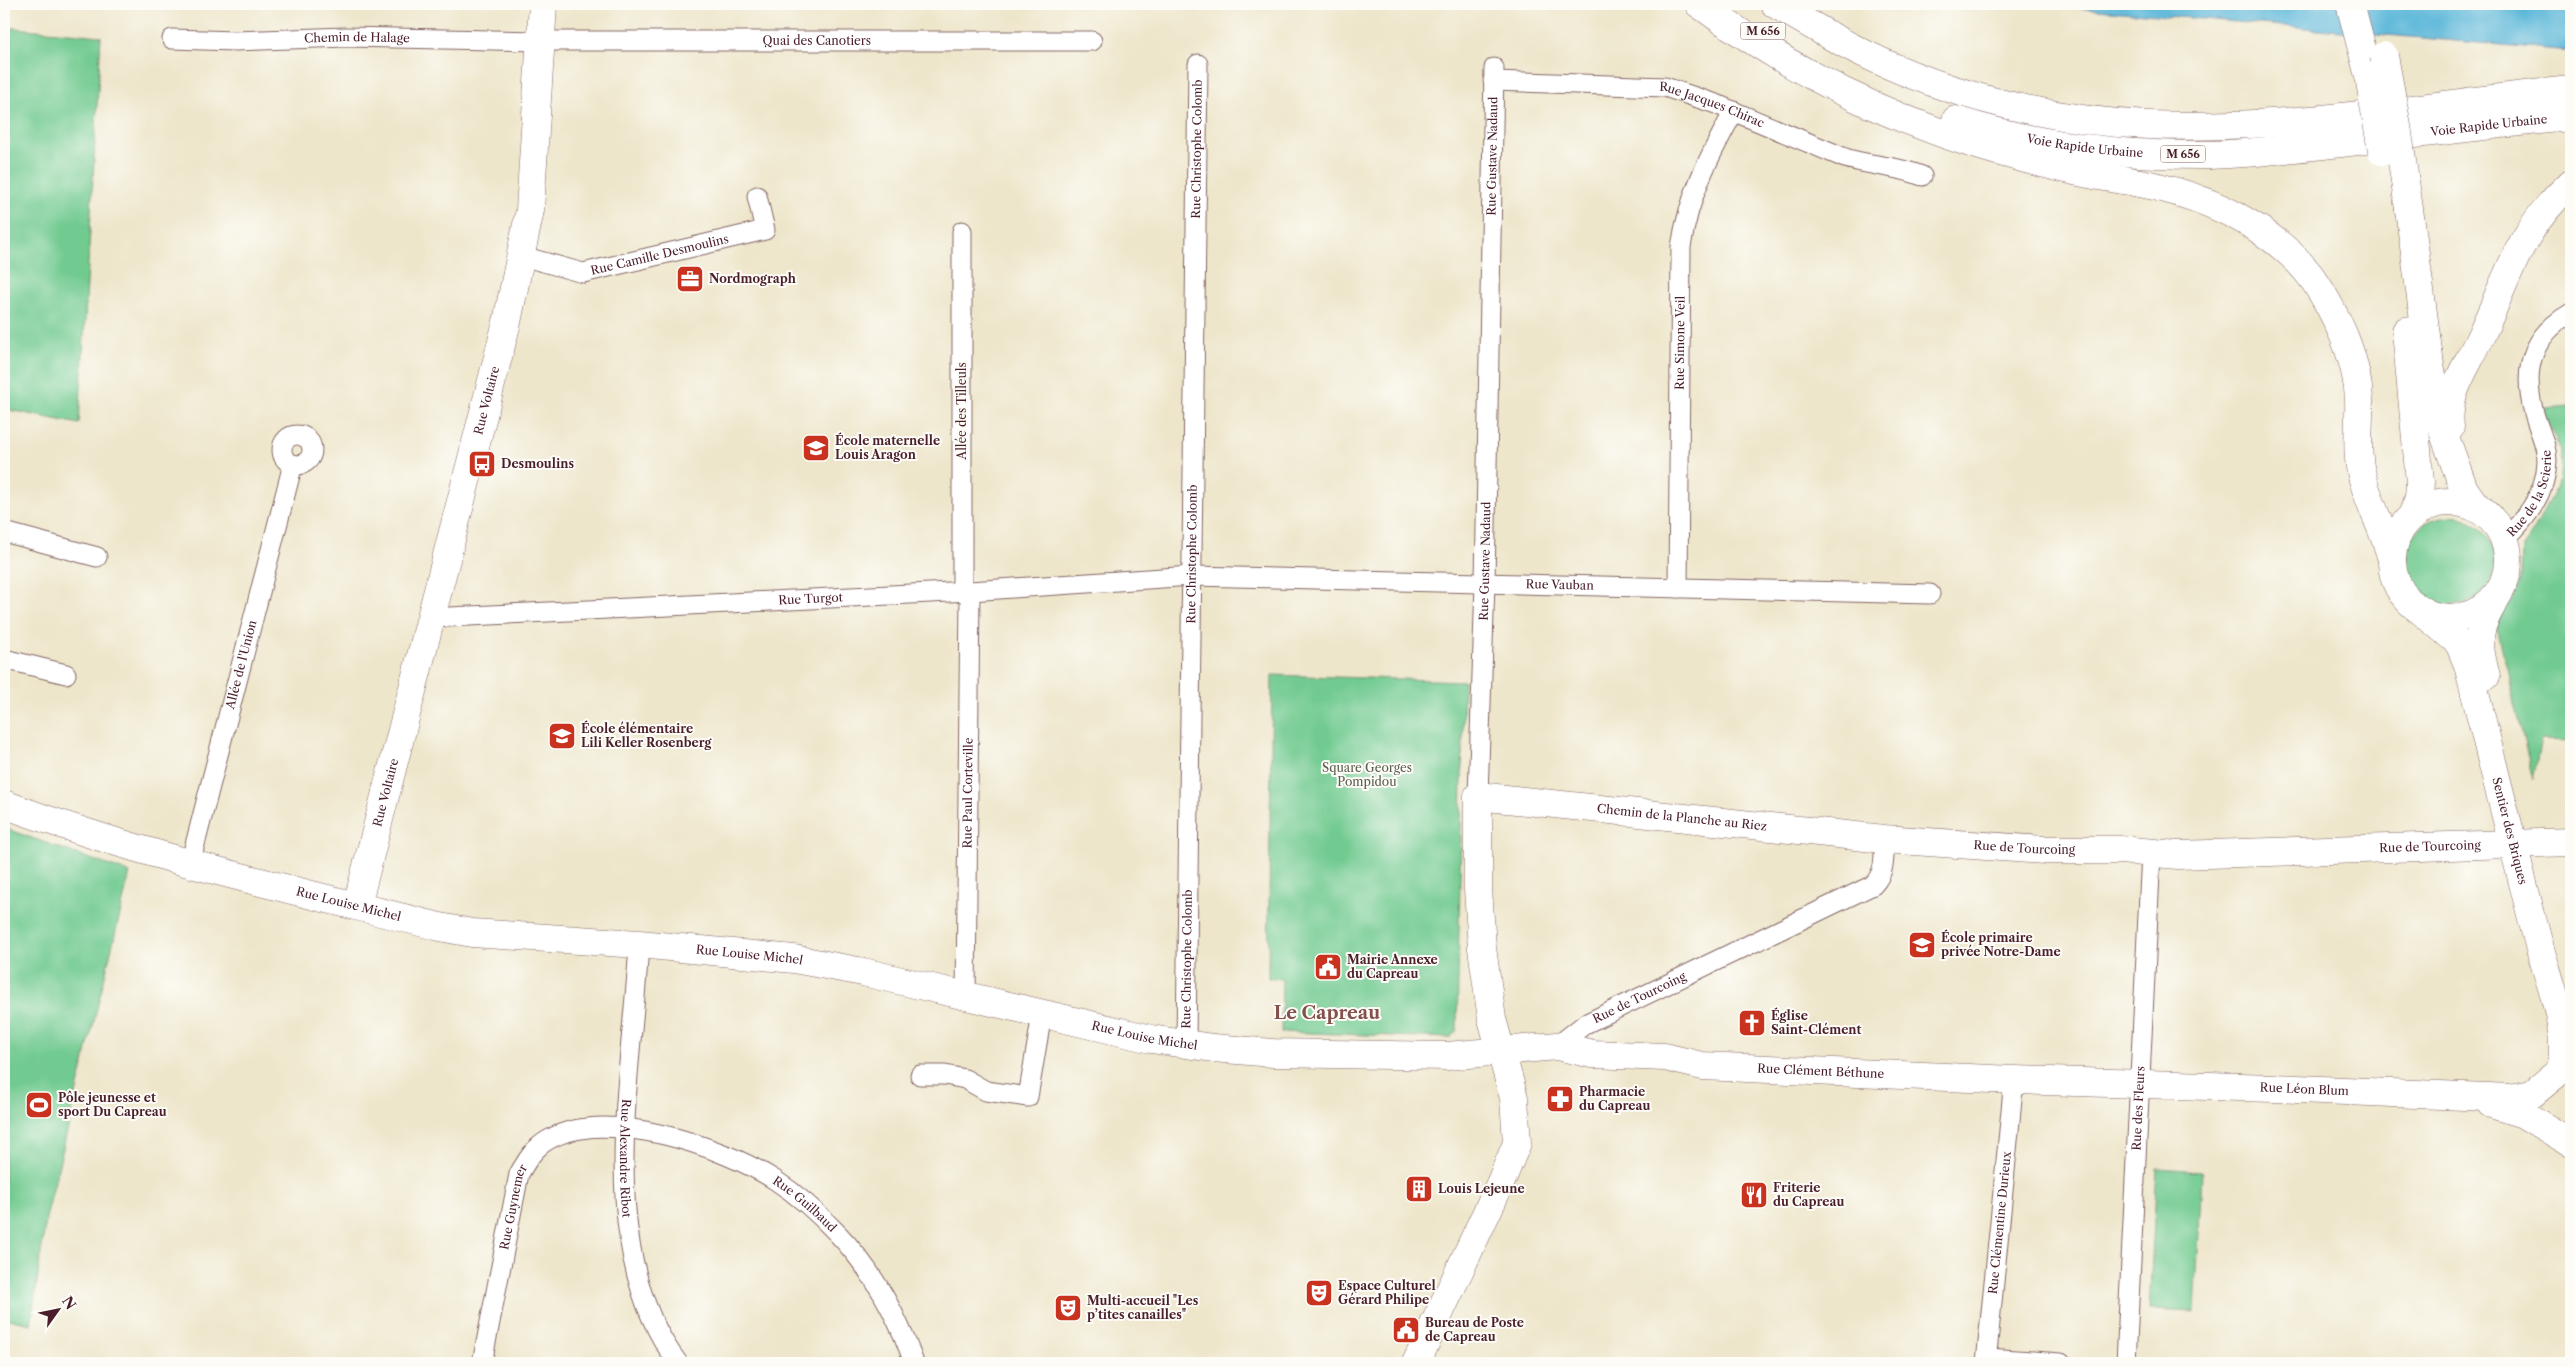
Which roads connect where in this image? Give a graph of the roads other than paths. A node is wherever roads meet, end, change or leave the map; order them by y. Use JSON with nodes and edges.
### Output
{"nodes":[{"id":1,"x":1699,"y":4,"type":"edge"},
{"id":2,"x":1718,"y":4,"type":"edge"},
{"id":3,"x":1775,"y":4,"type":"edge"},
{"id":4,"x":1804,"y":4,"type":"edge"},
{"id":5,"x":2350,"y":4,"type":"edge"},
{"id":6,"x":2370,"y":4,"type":"edge"},
{"id":7,"x":542,"y":22,"type":"edge"},
{"id":8,"x":172,"y":39,"type":"dead end"},
{"id":9,"x":1092,"y":41,"type":"dead end"},
{"id":10,"x":1800,"y":61,"type":"junction"},
{"id":11,"x":1198,"y":64,"type":"dead end"},
{"id":12,"x":1494,"y":74,"type":"joint"},
{"id":13,"x":2571,"y":90,"type":"edge"},
{"id":14,"x":2015,"y":106,"type":"junction"},
{"id":15,"x":1734,"y":111,"type":"junction"},
{"id":16,"x":2571,"y":117,"type":"edge"},
{"id":17,"x":1922,"y":176,"type":"dead end"},
{"id":18,"x":2571,"y":183,"type":"edge"},
{"id":19,"x":757,"y":196,"type":"dead end"},
{"id":20,"x":2400,"y":208,"type":"junction"},
{"id":21,"x":962,"y":231,"type":"dead end"},
{"id":22,"x":522,"y":256,"type":"junction"},
{"id":23,"x":2571,"y":313,"type":"edge"},
{"id":24,"x":293,"y":464,"type":"dead end"},
{"id":25,"x":2454,"y":466,"type":"junction"},
{"id":26,"x":2412,"y":516,"type":"junction"},
{"id":27,"x":2489,"y":516,"type":"junction"},
{"id":28,"x":4,"y":532,"type":"edge"},
{"id":29,"x":2505,"y":539,"type":"junction"},
{"id":30,"x":97,"y":557,"type":"dead end"},
{"id":31,"x":2392,"y":560,"type":"junction"},
{"id":32,"x":1192,"y":576,"type":"junction"},
{"id":33,"x":1485,"y":583,"type":"junction"},
{"id":34,"x":1678,"y":588,"type":"junction"},
{"id":35,"x":966,"y":591,"type":"junction"},
{"id":36,"x":2499,"y":593,"type":"junction"},
{"id":37,"x":1930,"y":594,"type":"dead end"},
{"id":38,"x":2420,"y":610,"type":"junction"},
{"id":39,"x":429,"y":618,"type":"junction"},
{"id":40,"x":4,"y":659,"type":"edge"},
{"id":41,"x":66,"y":674,"type":"dead end"},
{"id":42,"x":1478,"y":796,"type":"junction"},
{"id":43,"x":4,"y":804,"type":"edge"},
{"id":44,"x":1884,"y":839,"type":"junction"},
{"id":45,"x":2571,"y":842,"type":"edge"},
{"id":46,"x":2521,"y":844,"type":"junction"},
{"id":47,"x":2151,"y":853,"type":"junction"},
{"id":48,"x":190,"y":864,"type":"junction"},
{"id":49,"x":357,"y":905,"type":"junction"},
{"id":50,"x":639,"y":944,"type":"junction"},
{"id":51,"x":966,"y":997,"type":"junction"},
{"id":52,"x":2571,"y":999,"type":"edge"},
{"id":53,"x":1042,"y":1014,"type":"junction"},
{"id":54,"x":1186,"y":1044,"type":"junction"},
{"id":55,"x":1556,"y":1046,"type":"junction"},
{"id":56,"x":1502,"y":1052,"type":"junction"},
{"id":57,"x":2566,"y":1064,"type":"edge"},
{"id":58,"x":920,"y":1075,"type":"dead end"},
{"id":59,"x":2014,"y":1080,"type":"junction"},
{"id":60,"x":2140,"y":1084,"type":"junction"},
{"id":61,"x":2468,"y":1098,"type":"junction"},
{"id":62,"x":626,"y":1130,"type":"junction"},
{"id":63,"x":2571,"y":1143,"type":"edge"},
{"id":64,"x":1987,"y":1360,"type":"edge"},
{"id":65,"x":482,"y":1363,"type":"edge"},
{"id":66,"x":678,"y":1363,"type":"edge"},
{"id":67,"x":914,"y":1363,"type":"edge"},
{"id":68,"x":1416,"y":1363,"type":"edge"},
{"id":69,"x":2061,"y":1363,"type":"edge"},
{"id":70,"x":2126,"y":1363,"type":"edge"}],
"edges":[{"from":1,"to":10,"type":"main road"},
{"from":2,"to":10,"type":"main road","name":"Voie Rapide Urbaine","number":"M 656"},
{"from":3,"to":14,"type":"main road","name":"Voie Rapide Urbaine","number":"M 656"},
{"from":4,"to":14,"type":"main road"},
{"from":5,"to":20,"type":"main road","bridge":true},
{"from":6,"to":20,"type":"main road","bridge":true},
{"from":7,"to":8,"type":"street","name":"Chemin de Halage"},
{"from":7,"to":9,"type":"street","name":"Quai des Canotiers"},
{"from":7,"to":22,"type":"main road","name":"Rue Voltaire"},
{"from":10,"to":16,"type":"main road","name":"Voie Rapide Urbaine","number":"M 656"},
{"from":10,"to":31,"type":"main road"},
{"from":11,"to":32,"type":"street","name":"Rue Christophe Colomb"},
{"from":12,"to":15,"type":"street","name":"Rue Jacques Chirac"},
{"from":12,"to":33,"type":"street","name":"Rue Gustave Nadaud"},
{"from":13,"to":14,"type":"main road","name":"Voie Rapide Urbaine","number":"M 656"},
{"from":15,"to":17,"type":"street","name":"Rue Jacques Chirac"},
{"from":15,"to":34,"type":"street","name":"Rue Simone Veil"},
{"from":18,"to":25,"type":"main road"},
{"from":19,"to":22,"type":"street","name":"Rue Camille Desmoulins"},
{"from":20,"to":25,"type":"main road"},
{"from":20,"to":26,"type":"main road"},
{"from":21,"to":35,"type":"street","name":"Allée des Tilleuls"},
{"from":22,"to":39,"type":"main road","name":"Rue Voltaire"},
{"from":23,"to":29,"type":"street","name":"Rue de la Scierie"},
{"from":24,"to":48,"type":"street","name":"Allée de l'Union"},
{"from":25,"to":27,"type":"main road"},
{"from":26,"to":27,"type":"main road"},
{"from":26,"to":31,"type":"main road"},
{"from":27,"to":29,"type":"main road"},
{"from":28,"to":30,"type":"street"},
{"from":29,"to":36,"type":"main road"},
{"from":31,"to":38,"type":"main road"},
{"from":32,"to":33,"type":"street","name":"Rue Vauban"},
{"from":32,"to":35,"type":"street","name":"Rue Turgot"},
{"from":32,"to":54,"type":"street","name":"Rue Christophe Colomb"},
{"from":33,"to":34,"type":"street","name":"Rue Vauban"},
{"from":33,"to":42,"type":"street","name":"Rue Gustave Nadaud"},
{"from":34,"to":37,"type":"street","name":"Rue Vauban"},
{"from":35,"to":39,"type":"street","name":"Rue Turgot"},
{"from":35,"to":51,"type":"street","name":"Rue Paul Corteville"},
{"from":36,"to":38,"type":"main road"},
{"from":36,"to":46,"type":"main road","name":"Sentier des Briques"},
{"from":38,"to":46,"type":"main road","name":"Sentier des Briques"},
{"from":39,"to":49,"type":"main road","name":"Rue Voltaire"},
{"from":40,"to":41,"type":"street"},
{"from":42,"to":44,"type":"main road","name":"Chemin de la Planche au Riez"},
{"from":42,"to":56,"type":"main road","name":"Rue Gustave Nadaud"},
{"from":43,"to":48,"type":"main road","name":"Rue Louise Michel"},
{"from":44,"to":47,"type":"main road","name":"Rue de Tourcoing"},
{"from":44,"to":55,"type":"street","name":"Rue de Tourcoing"},
{"from":45,"to":46,"type":"main road","name":"Rue de Tourcoing"},
{"from":46,"to":47,"type":"main road","name":"Rue de Tourcoing"},
{"from":46,"to":52,"type":"main road","name":"Sentier des Briques"},
{"from":46,"to":57,"type":"main road","name":"Sentier des Briques"},
{"from":47,"to":60,"type":"street","name":"Rue des Fleurs"},
{"from":48,"to":49,"type":"main road","name":"Rue Louise Michel"},
{"from":49,"to":50,"type":"main road","name":"Rue Louise Michel"},
{"from":50,"to":51,"type":"main road","name":"Rue Louise Michel"},
{"from":50,"to":62,"type":"street","name":"Rue Alexandre Ribot"},
{"from":51,"to":53,"type":"main road","name":"Rue Louise Michel"},
{"from":53,"to":54,"type":"main road","name":"Rue Louise Michel"},
{"from":53,"to":58,"type":"street"},
{"from":54,"to":56,"type":"main road","name":"Rue Louise Michel"},
{"from":55,"to":56,"type":"main road","name":"Rue Clément Béthune"},
{"from":55,"to":59,"type":"main road","name":"Rue Clément Béthune"},
{"from":56,"to":68,"type":"main road","name":"Rue Gustave Nadaud"},
{"from":57,"to":61,"type":"main road","name":"Rue Léon Blum"},
{"from":57,"to":63,"type":"main road","name":"Sentier des Briques"},
{"from":59,"to":60,"type":"main road","name":"Rue Clément Béthune"},
{"from":59,"to":64,"type":"street","name":"Rue Clémentine Durieux"},
{"from":60,"to":61,"type":"main road","name":"Rue Léon Blum"},
{"from":60,"to":70,"type":"street","name":"Rue des Fleurs"},
{"from":61,"to":63,"type":"main road","name":"Rue Léon Blum"},
{"from":62,"to":65,"type":"street","name":"Rue Guynemer"},
{"from":62,"to":66,"type":"street","name":"Rue Alexandre Ribot"},
{"from":62,"to":67,"type":"street","name":"Rue Guilbaud"},
{"from":64,"to":69,"type":"street"}]}
